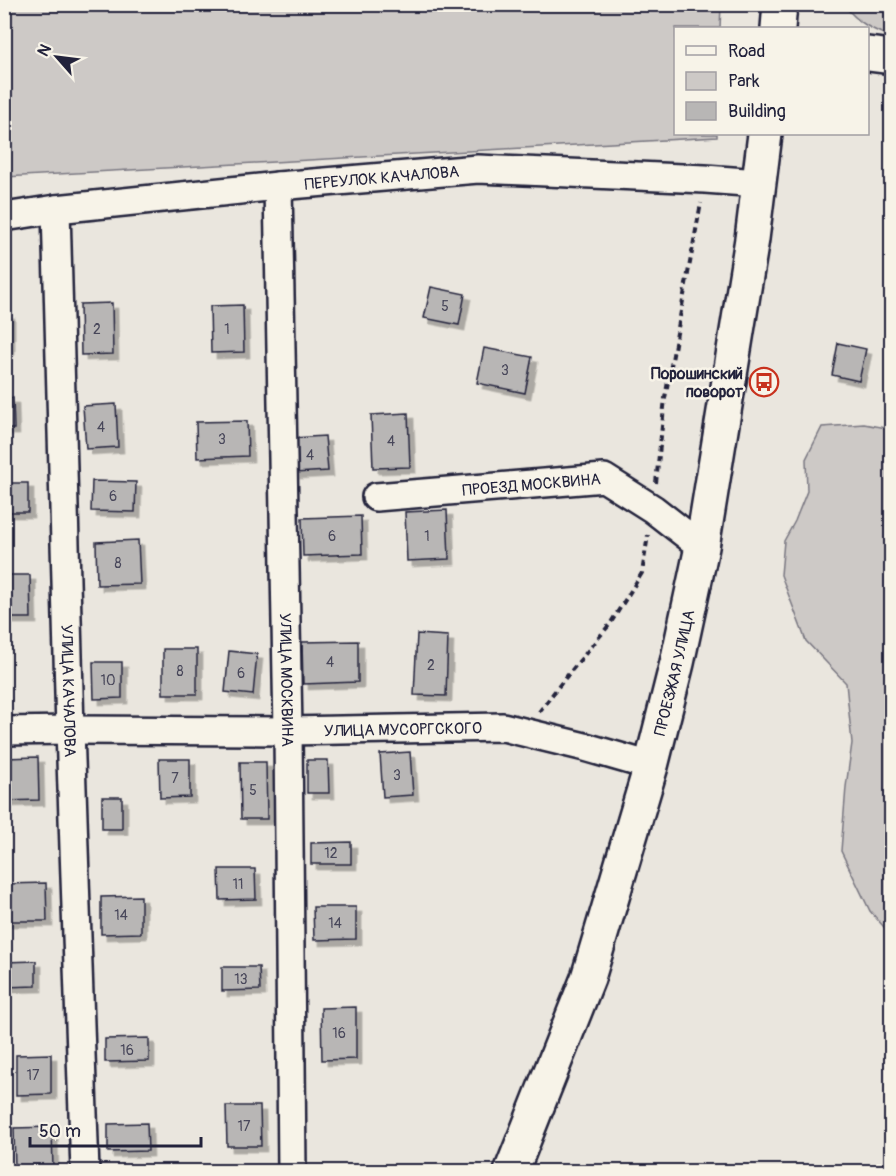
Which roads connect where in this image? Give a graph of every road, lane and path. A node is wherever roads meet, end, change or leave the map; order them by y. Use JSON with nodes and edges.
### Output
{"nodes":[{"id":1,"x":780,"y":4,"type":"edge"},
{"id":2,"x":778,"y":27,"type":"edge"},
{"id":3,"x":869,"y":54,"type":"edge"},
{"id":4,"x":891,"y":57,"type":"edge"},
{"id":5,"x":762,"y":157,"type":"edge"},
{"id":6,"x":278,"y":186,"type":"junction"},
{"id":7,"x":56,"y":209,"type":"junction"},
{"id":8,"x":4,"y":217,"type":"edge"},
{"id":9,"x":376,"y":497,"type":"dead end"},
{"id":10,"x":702,"y":547,"type":"junction"},
{"id":11,"x":70,"y":730,"type":"junction"},
{"id":12,"x":4,"y":731,"type":"edge"},
{"id":13,"x":288,"y":731,"type":"junction"},
{"id":14,"x":651,"y":766,"type":"junction"},
{"id":15,"x":85,"y":1172,"type":"edge"},
{"id":16,"x":292,"y":1172,"type":"edge"},
{"id":17,"x":511,"y":1172,"type":"edge"}],
"edges":[{"from":1,"to":2,"type":"main road"},
{"from":3,"to":4,"type":"main road"},
{"from":5,"to":6,"type":"street","name":"ПЕРЕУЛОК КАЧАЛОВА"},
{"from":5,"to":10,"type":"main road","name":"ПРОЕЗЖАЯ УЛИЦА"},
{"from":6,"to":7,"type":"street","name":"ПЕРЕУЛОК КАЧАЛОВА"},
{"from":6,"to":13,"type":"street","name":"УЛИЦА МОСКВИНА"},
{"from":7,"to":8,"type":"street","name":"ПЕРЕУЛОК КАЧАЛОВА"},
{"from":7,"to":11,"type":"street","name":"УЛИЦА КАЧАЛОВА"},
{"from":9,"to":10,"type":"street","name":"ПРОЕЗД МОСКВИНА"},
{"from":10,"to":14,"type":"main road","name":"ПРОЕЗЖАЯ УЛИЦА"},
{"from":11,"to":12,"type":"street","name":"УЛИЦА МУСОРГСКОГО"},
{"from":11,"to":13,"type":"street","name":"УЛИЦА МУСОРГСКОГО"},
{"from":11,"to":15,"type":"street","name":"УЛИЦА КАЧАЛОВА"},
{"from":13,"to":14,"type":"street","name":"УЛИЦА МУСОРГСКОГО"},
{"from":13,"to":16,"type":"street","name":"УЛИЦА МОСКВИНА"},
{"from":14,"to":17,"type":"main road","name":"ПРОЕЗЖАЯ УЛИЦА"}]}
